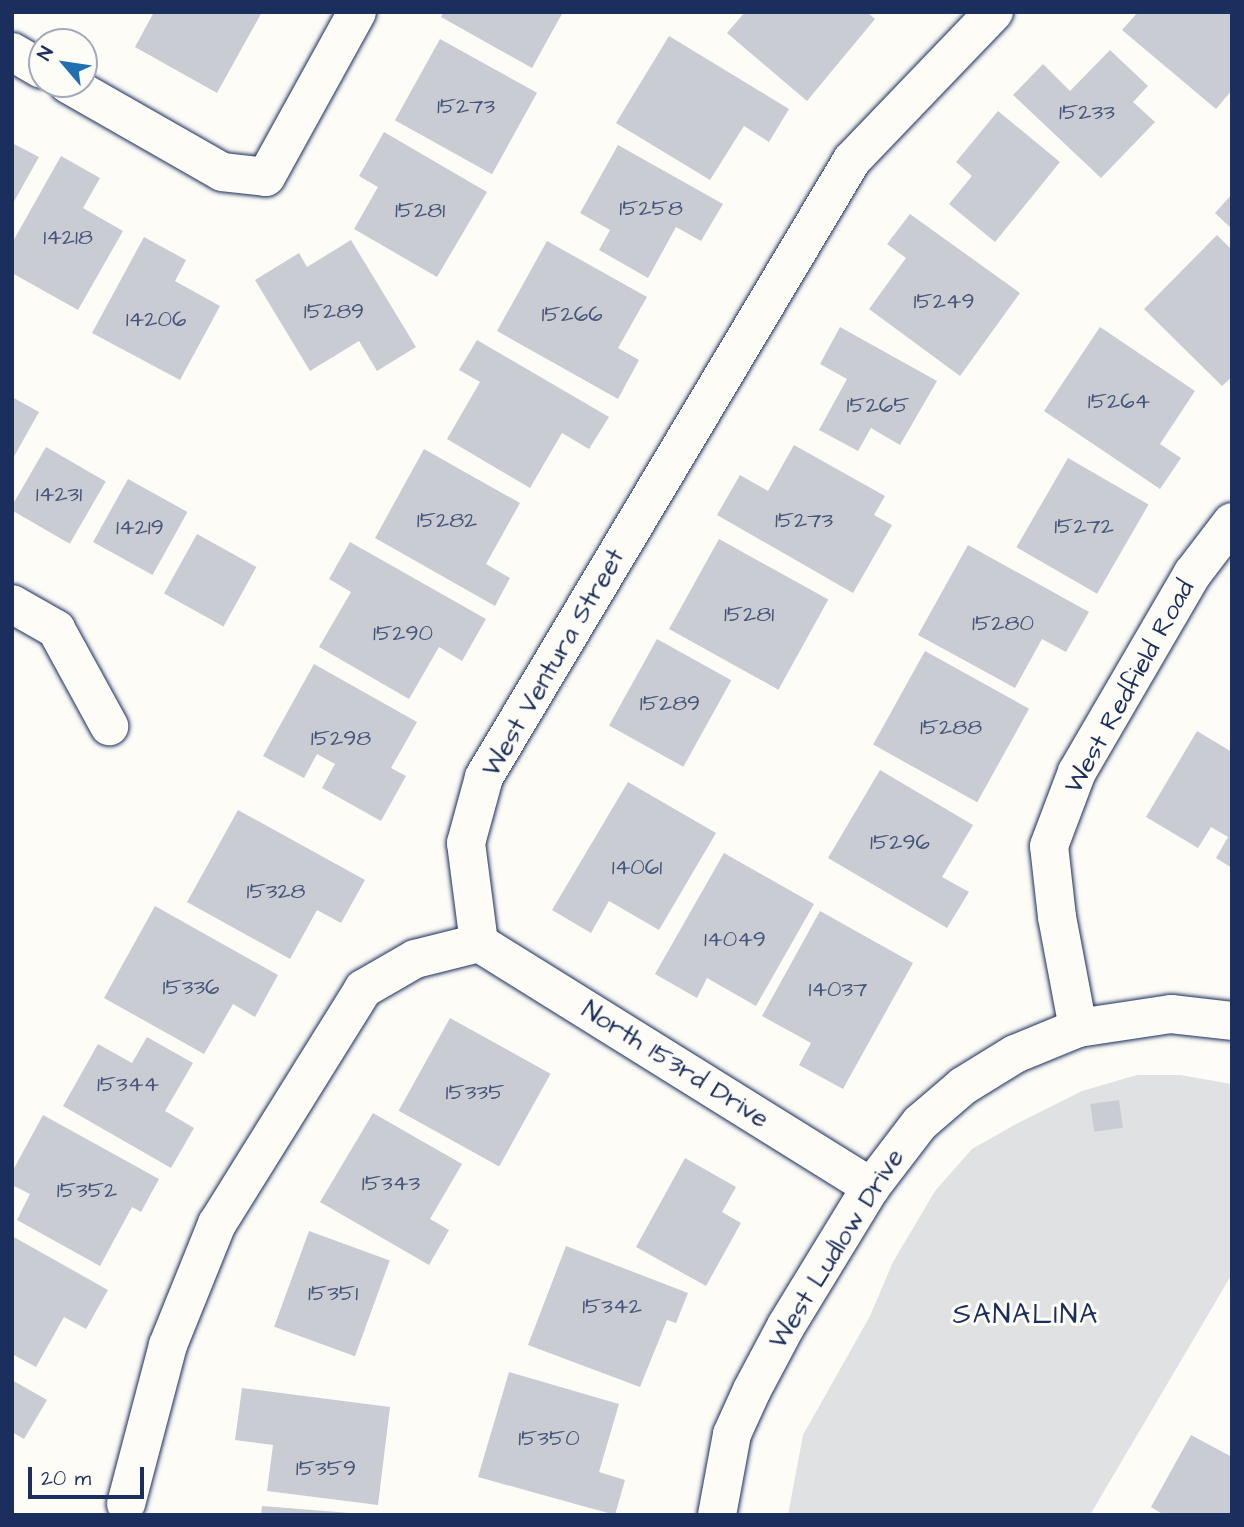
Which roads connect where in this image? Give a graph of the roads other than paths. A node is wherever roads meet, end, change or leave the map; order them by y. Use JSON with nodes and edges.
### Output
{"nodes":[{"id":1,"x":357,"y":12,"type":"edge"},
{"id":2,"x":994,"y":12,"type":"edge"},
{"id":3,"x":12,"y":52,"type":"edge"},
{"id":4,"x":28,"y":61,"type":"edge"},
{"id":5,"x":92,"y":98,"type":"edge"},
{"id":6,"x":1232,"y":522,"type":"edge"},
{"id":7,"x":12,"y":604,"type":"edge"},
{"id":8,"x":109,"y":726,"type":"dead end"},
{"id":9,"x":479,"y":943,"type":"junction"},
{"id":10,"x":1232,"y":1021,"type":"edge"},
{"id":11,"x":1078,"y":1028,"type":"junction"},
{"id":12,"x":871,"y":1187,"type":"junction"},
{"id":13,"x":126,"y":1504,"type":"dead end"},
{"id":14,"x":717,"y":1515,"type":"edge"}],
"edges":[{"from":1,"to":5,"type":"street"},
{"from":2,"to":9,"type":"street","name":"West Ventura Street"},
{"from":3,"to":4,"type":"street"},
{"from":6,"to":11,"type":"street","name":"West Redfield Road"},
{"from":7,"to":8,"type":"street"},
{"from":9,"to":12,"type":"street","name":"North 153rd Drive"},
{"from":9,"to":13,"type":"street"},
{"from":10,"to":11,"type":"street","name":"West Ludlow Drive"},
{"from":11,"to":12,"type":"street","name":"West Ludlow Drive"},
{"from":12,"to":14,"type":"street","name":"West Ludlow Drive"}]}
